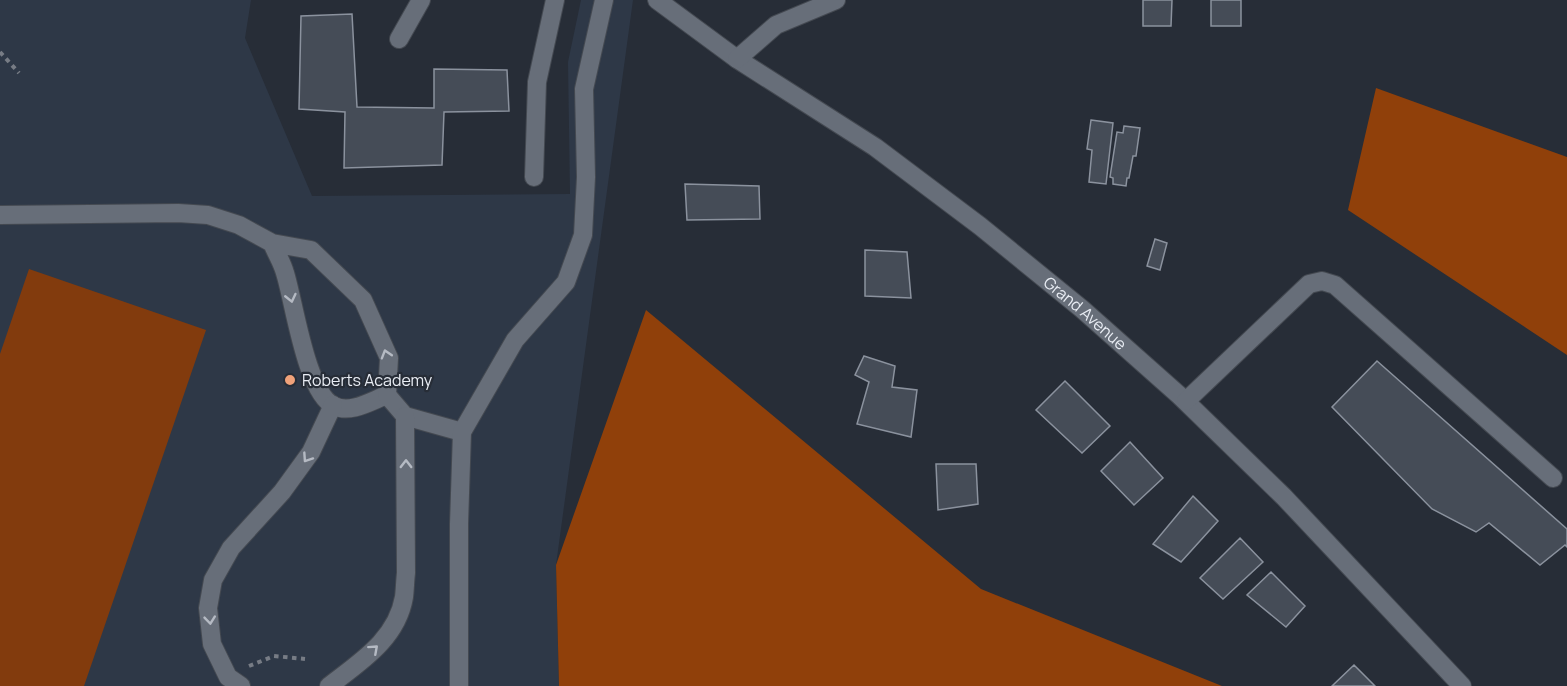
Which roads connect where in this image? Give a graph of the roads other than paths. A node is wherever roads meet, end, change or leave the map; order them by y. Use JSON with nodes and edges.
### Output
{"nodes":[{"id":1,"x":421,"y":0,"type":"edge"},
{"id":2,"x":555,"y":0,"type":"edge"},
{"id":3,"x":604,"y":0,"type":"edge"},
{"id":4,"x":657,"y":0,"type":"edge"},
{"id":5,"x":836,"y":0,"type":"edge"},
{"id":6,"x":399,"y":39,"type":"dead end"},
{"id":7,"x":737,"y":59,"type":"junction"},
{"id":8,"x":534,"y":177,"type":"dead end"},
{"id":9,"x":0,"y":214,"type":"edge"},
{"id":10,"x":272,"y":243,"type":"junction"},
{"id":11,"x":387,"y":395,"type":"junction"},
{"id":12,"x":1186,"y":401,"type":"junction"},
{"id":13,"x":333,"y":405,"type":"junction"},
{"id":14,"x":405,"y":416,"type":"junction"},
{"id":15,"x":462,"y":432,"type":"junction"},
{"id":16,"x":1553,"y":478,"type":"dead end"},
{"id":17,"x":241,"y":686,"type":"edge"},
{"id":18,"x":328,"y":686,"type":"edge"},
{"id":19,"x":459,"y":686,"type":"edge"},
{"id":20,"x":1462,"y":686,"type":"edge"}],
"edges":[{"from":1,"to":6,"type":"street"},
{"from":2,"to":8,"type":"street"},
{"from":3,"to":15,"type":"street"},
{"from":4,"to":7,"type":"street","name":"Grand Avenue"},
{"from":5,"to":7,"type":"street"},
{"from":7,"to":12,"type":"street","name":"Grand Avenue"},
{"from":9,"to":10,"type":"street"},
{"from":11,"to":10,"type":"street","one_way":true},
{"from":10,"to":13,"type":"street","one_way":true},
{"from":11,"to":13,"type":"street"},
{"from":11,"to":14,"type":"street"},
{"from":12,"to":16,"type":"street"},
{"from":12,"to":20,"type":"street","name":"Grand Avenue"},
{"from":13,"to":17,"type":"street","one_way":true},
{"from":14,"to":15,"type":"street"},
{"from":18,"to":14,"type":"street","one_way":true},
{"from":15,"to":19,"type":"street"}]}
